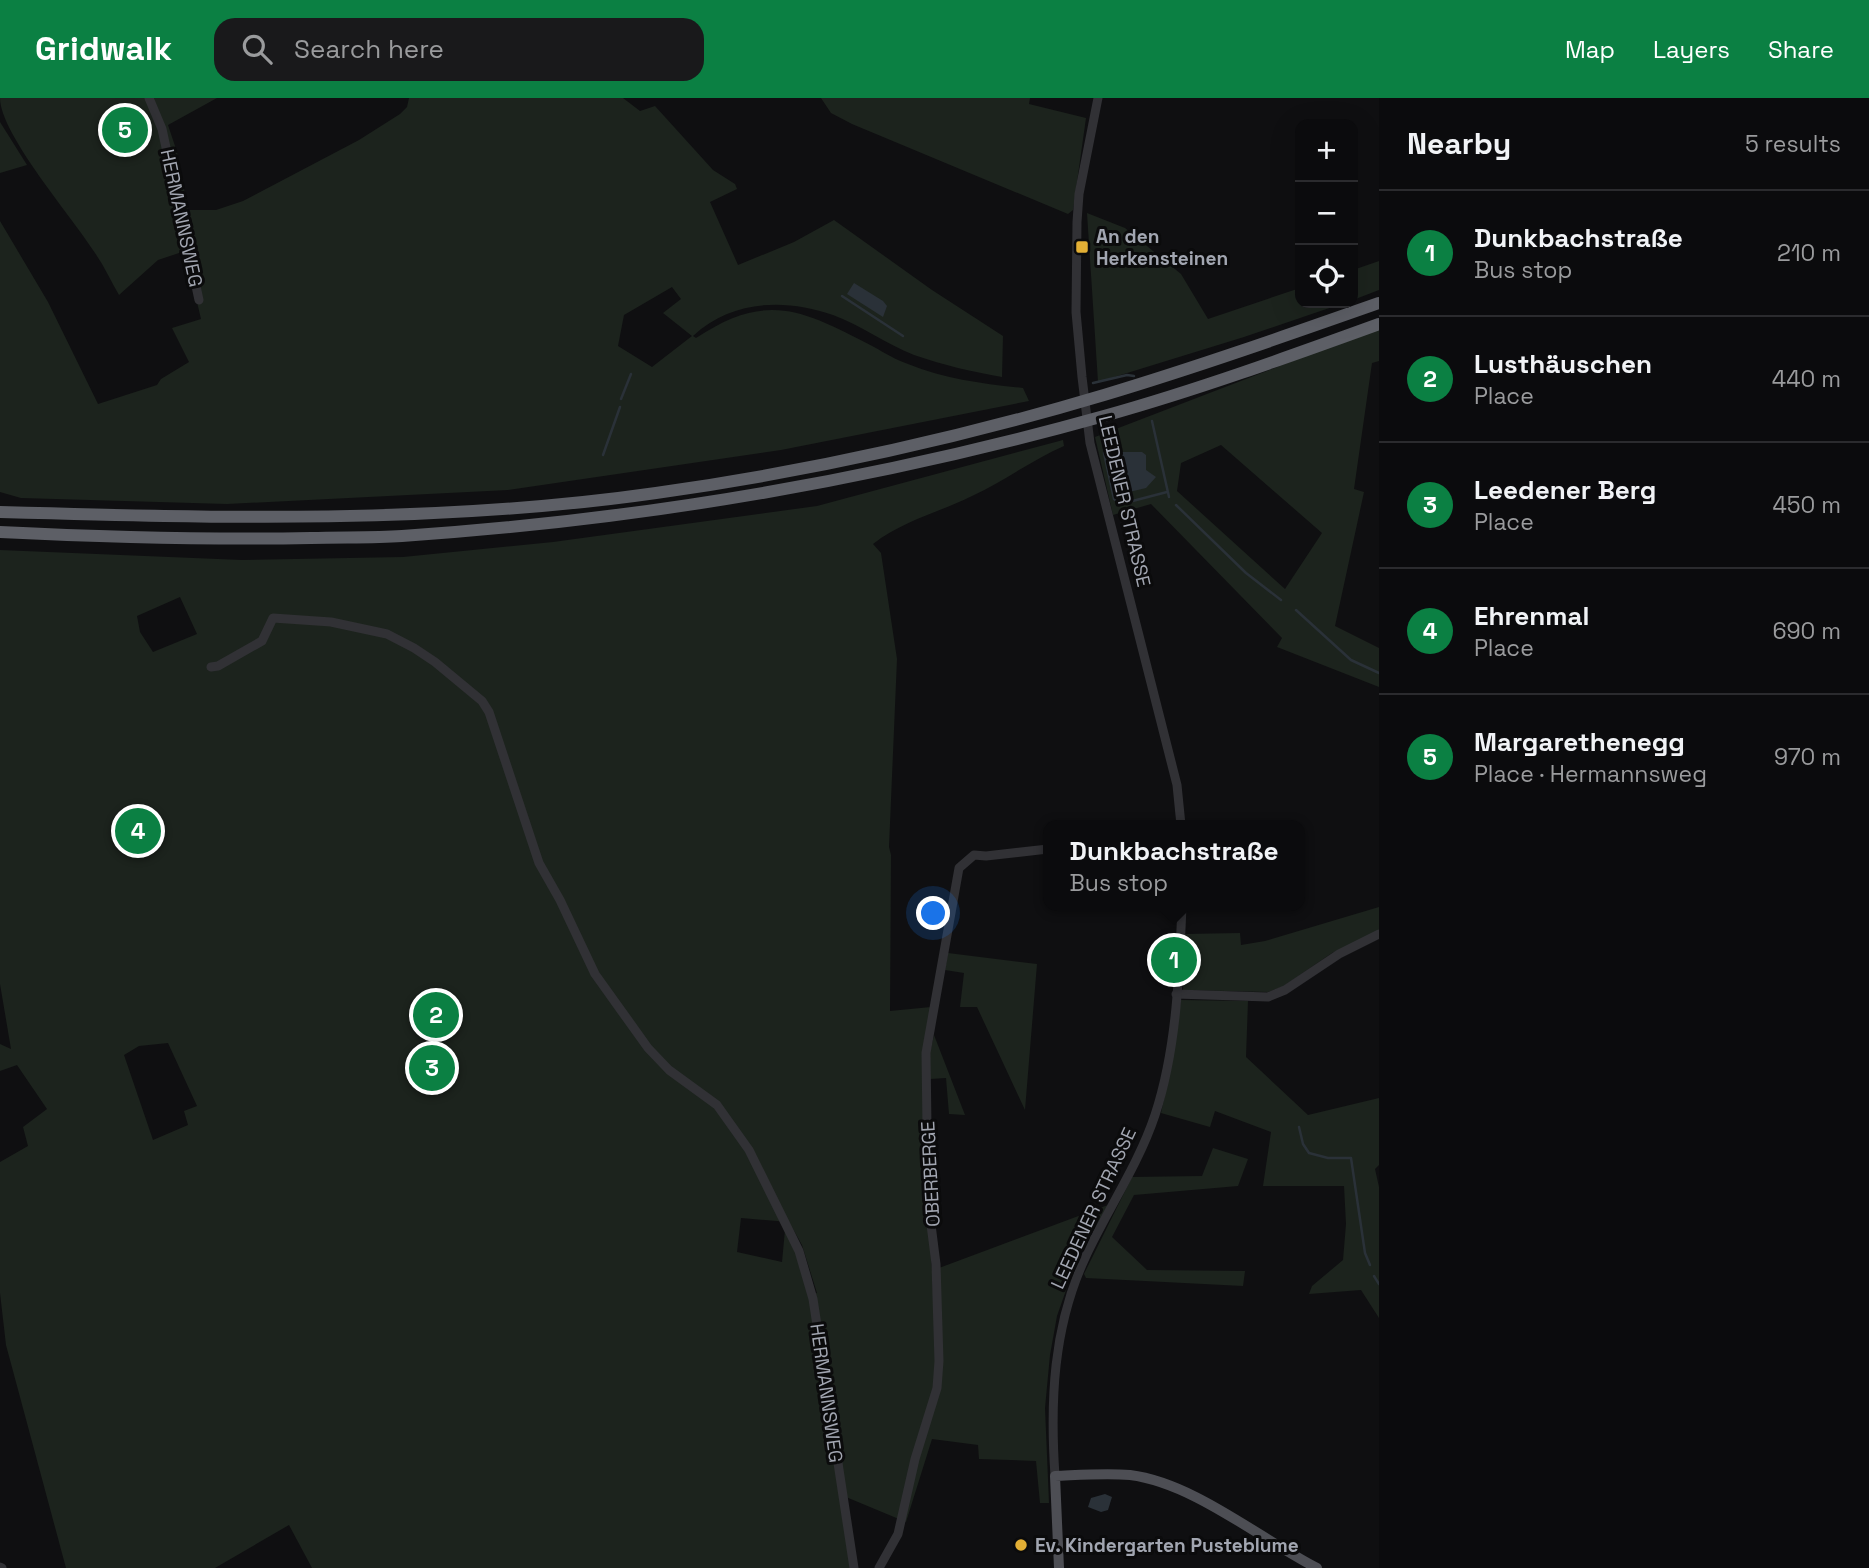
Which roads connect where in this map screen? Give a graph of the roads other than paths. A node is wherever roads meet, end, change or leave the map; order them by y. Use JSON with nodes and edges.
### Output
{"nodes":[{"id":1,"x":149,"y":98,"type":"edge"},
{"id":2,"x":1098,"y":98,"type":"edge"},
{"id":3,"x":200,"y":300,"type":"dead end"},
{"id":4,"x":1379,"y":303,"type":"edge"},
{"id":5,"x":1379,"y":324,"type":"edge"},
{"id":6,"x":0,"y":512,"type":"edge"},
{"id":7,"x":0,"y":532,"type":"edge"},
{"id":8,"x":211,"y":667,"type":"dead end"},
{"id":9,"x":1180,"y":820,"type":"edge"},
{"id":10,"x":1043,"y":850,"type":"edge"},
{"id":11,"x":1182,"y":911,"type":"edge"},
{"id":12,"x":1379,"y":934,"type":"edge"},
{"id":13,"x":1176,"y":994,"type":"junction"},
{"id":14,"x":1055,"y":1476,"type":"junction"},
{"id":15,"x":854,"y":1568,"type":"edge"},
{"id":16,"x":879,"y":1568,"type":"edge"},
{"id":17,"x":1059,"y":1568,"type":"edge"},
{"id":18,"x":1317,"y":1568,"type":"edge"}],
"edges":[{"from":1,"to":3,"type":"street","name":"HERMANNSWEG"},
{"from":2,"to":9,"type":"street","name":"LEEDENER STRASSE"},
{"from":4,"to":6,"type":"highway"},
{"from":5,"to":7,"type":"highway"},
{"from":8,"to":15,"type":"street","name":"HERMANNSWEG"},
{"from":10,"to":16,"type":"street","name":"OBERBERGE"},
{"from":11,"to":13,"type":"street","name":"LEEDENER STRASSE"},
{"from":12,"to":13,"type":"street"},
{"from":13,"to":14,"type":"street","name":"LEEDENER STRASSE"},
{"from":14,"to":17,"type":"main road","name":"LEEDENER STRASSE"},
{"from":14,"to":18,"type":"main road"}]}
